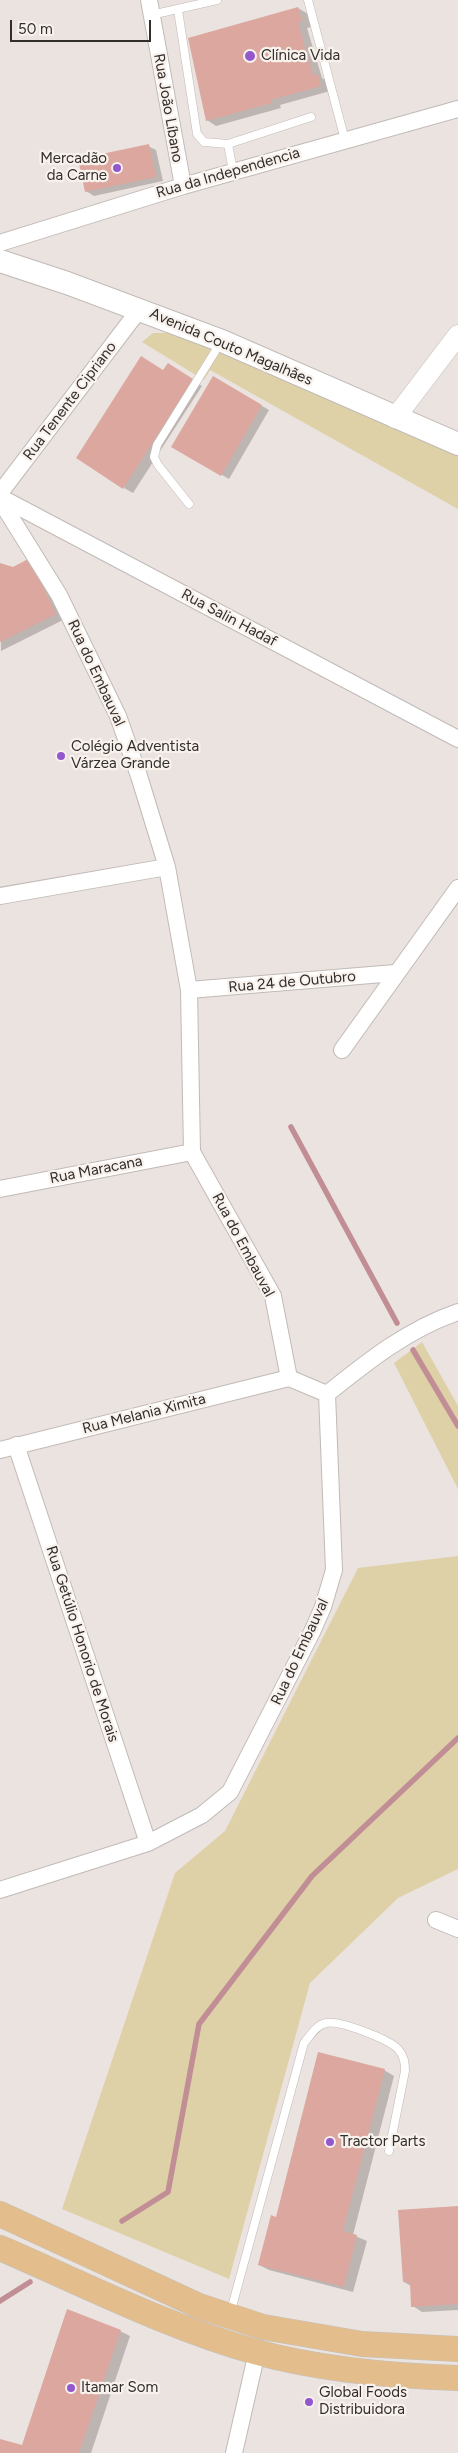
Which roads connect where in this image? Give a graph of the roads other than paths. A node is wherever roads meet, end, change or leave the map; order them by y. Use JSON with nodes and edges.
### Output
{"nodes":[{"id":1,"x":217,"y":0,"type":"edge"},
{"id":2,"x":308,"y":0,"type":"edge"},
{"id":3,"x":150,"y":7,"type":"edge"},
{"id":4,"x":178,"y":10,"type":"junction"},
{"id":5,"x":458,"y":109,"type":"edge"},
{"id":6,"x":310,"y":117,"type":"dead end"},
{"id":7,"x":345,"y":140,"type":"junction"},
{"id":8,"x":228,"y":144,"type":"junction"},
{"id":9,"x":233,"y":171,"type":"junction"},
{"id":10,"x":182,"y":186,"type":"junction"},
{"id":11,"x":0,"y":243,"type":"edge"},
{"id":12,"x":0,"y":261,"type":"edge"},
{"id":13,"x":139,"y":310,"type":"junction"},
{"id":14,"x":458,"y":335,"type":"edge"},
{"id":15,"x":222,"y":341,"type":"junction"},
{"id":16,"x":395,"y":418,"type":"junction"},
{"id":17,"x":458,"y":444,"type":"edge"},
{"id":18,"x":0,"y":493,"type":"edge"},
{"id":19,"x":0,"y":499,"type":"edge"},
{"id":20,"x":189,"y":504,"type":"dead end"},
{"id":21,"x":458,"y":739,"type":"edge"},
{"id":22,"x":167,"y":867,"type":"junction"},
{"id":23,"x":458,"y":888,"type":"edge"},
{"id":24,"x":0,"y":896,"type":"edge"},
{"id":25,"x":395,"y":973,"type":"junction"},
{"id":26,"x":189,"y":990,"type":"junction"},
{"id":27,"x":342,"y":1050,"type":"dead end"},
{"id":28,"x":192,"y":1152,"type":"junction"},
{"id":29,"x":0,"y":1189,"type":"edge"},
{"id":30,"x":458,"y":1312,"type":"edge"},
{"id":31,"x":289,"y":1378,"type":"junction"},
{"id":32,"x":327,"y":1394,"type":"junction"},
{"id":33,"x":16,"y":1445,"type":"junction"},
{"id":34,"x":0,"y":1450,"type":"edge"},
{"id":35,"x":148,"y":1844,"type":"junction"},
{"id":36,"x":0,"y":1890,"type":"edge"},
{"id":37,"x":436,"y":1920,"type":"dead end"},
{"id":38,"x":458,"y":1929,"type":"edge"},
{"id":39,"x":389,"y":2151,"type":"dead end"},
{"id":40,"x":0,"y":2214,"type":"edge"},
{"id":41,"x":0,"y":2248,"type":"edge"},
{"id":42,"x":230,"y":2316,"type":"junction"},
{"id":43,"x":458,"y":2349,"type":"edge"},
{"id":44,"x":257,"y":2352,"type":"junction"},
{"id":45,"x":458,"y":2378,"type":"edge"},
{"id":46,"x":234,"y":2453,"type":"edge"}],
"edges":[{"from":1,"to":4,"type":"lane"},
{"from":2,"to":7,"type":"lane"},
{"from":3,"to":4,"type":"lane"},
{"from":3,"to":10,"type":"street","name":"Rua João Líbano"},
{"from":4,"to":8,"type":"lane"},
{"from":5,"to":7,"type":"street","name":"Rua da Independencia"},
{"from":6,"to":8,"type":"lane"},
{"from":7,"to":9,"type":"street","name":"Rua da Independencia"},
{"from":8,"to":9,"type":"lane"},
{"from":9,"to":10,"type":"street","name":"Rua da Independencia"},
{"from":10,"to":11,"type":"street","name":"Rua da Independencia"},
{"from":12,"to":13,"type":"main road","name":"Avenida Couto Magalhães"},
{"from":13,"to":15,"type":"main road","name":"Avenida Couto Magalhães"},
{"from":13,"to":18,"type":"street","name":"Rua Tenente Cipriano"},
{"from":14,"to":16,"type":"street"},
{"from":15,"to":16,"type":"main road","name":"Avenida Couto Magalhães"},
{"from":15,"to":20,"type":"lane"},
{"from":16,"to":17,"type":"main road","name":"Avenida Couto Magalhães"},
{"from":19,"to":21,"type":"street","name":"Rua Salin Hadaf"},
{"from":19,"to":22,"type":"street","name":"Rua do Embauval"},
{"from":22,"to":24,"type":"street"},
{"from":22,"to":26,"type":"street","name":"Rua do Embauval"},
{"from":23,"to":25,"type":"street"},
{"from":25,"to":26,"type":"street","name":"Rua 24 de Outubro"},
{"from":25,"to":27,"type":"street"},
{"from":26,"to":28,"type":"street","name":"Rua do Embauval"},
{"from":28,"to":29,"type":"street","name":"Rua Maracana"},
{"from":28,"to":31,"type":"street","name":"Rua do Embauval"},
{"from":30,"to":32,"type":"street"},
{"from":31,"to":32,"type":"street"},
{"from":31,"to":33,"type":"street","name":"Rua Melania Ximita"},
{"from":32,"to":35,"type":"street","name":"Rua do Embauval"},
{"from":33,"to":34,"type":"street","name":"Rua Melania Ximita"},
{"from":33,"to":35,"type":"street","name":"Rua Getúlio Honorio de Morais"},
{"from":35,"to":36,"type":"street","name":"Rua do Embauval"},
{"from":37,"to":38,"type":"street"},
{"from":39,"to":42,"type":"lane"},
{"from":40,"to":42,"type":"main road"},
{"from":41,"to":44,"type":"main road"},
{"from":42,"to":43,"type":"main road"},
{"from":44,"to":45,"type":"main road"},
{"from":44,"to":46,"type":"street"}]}
